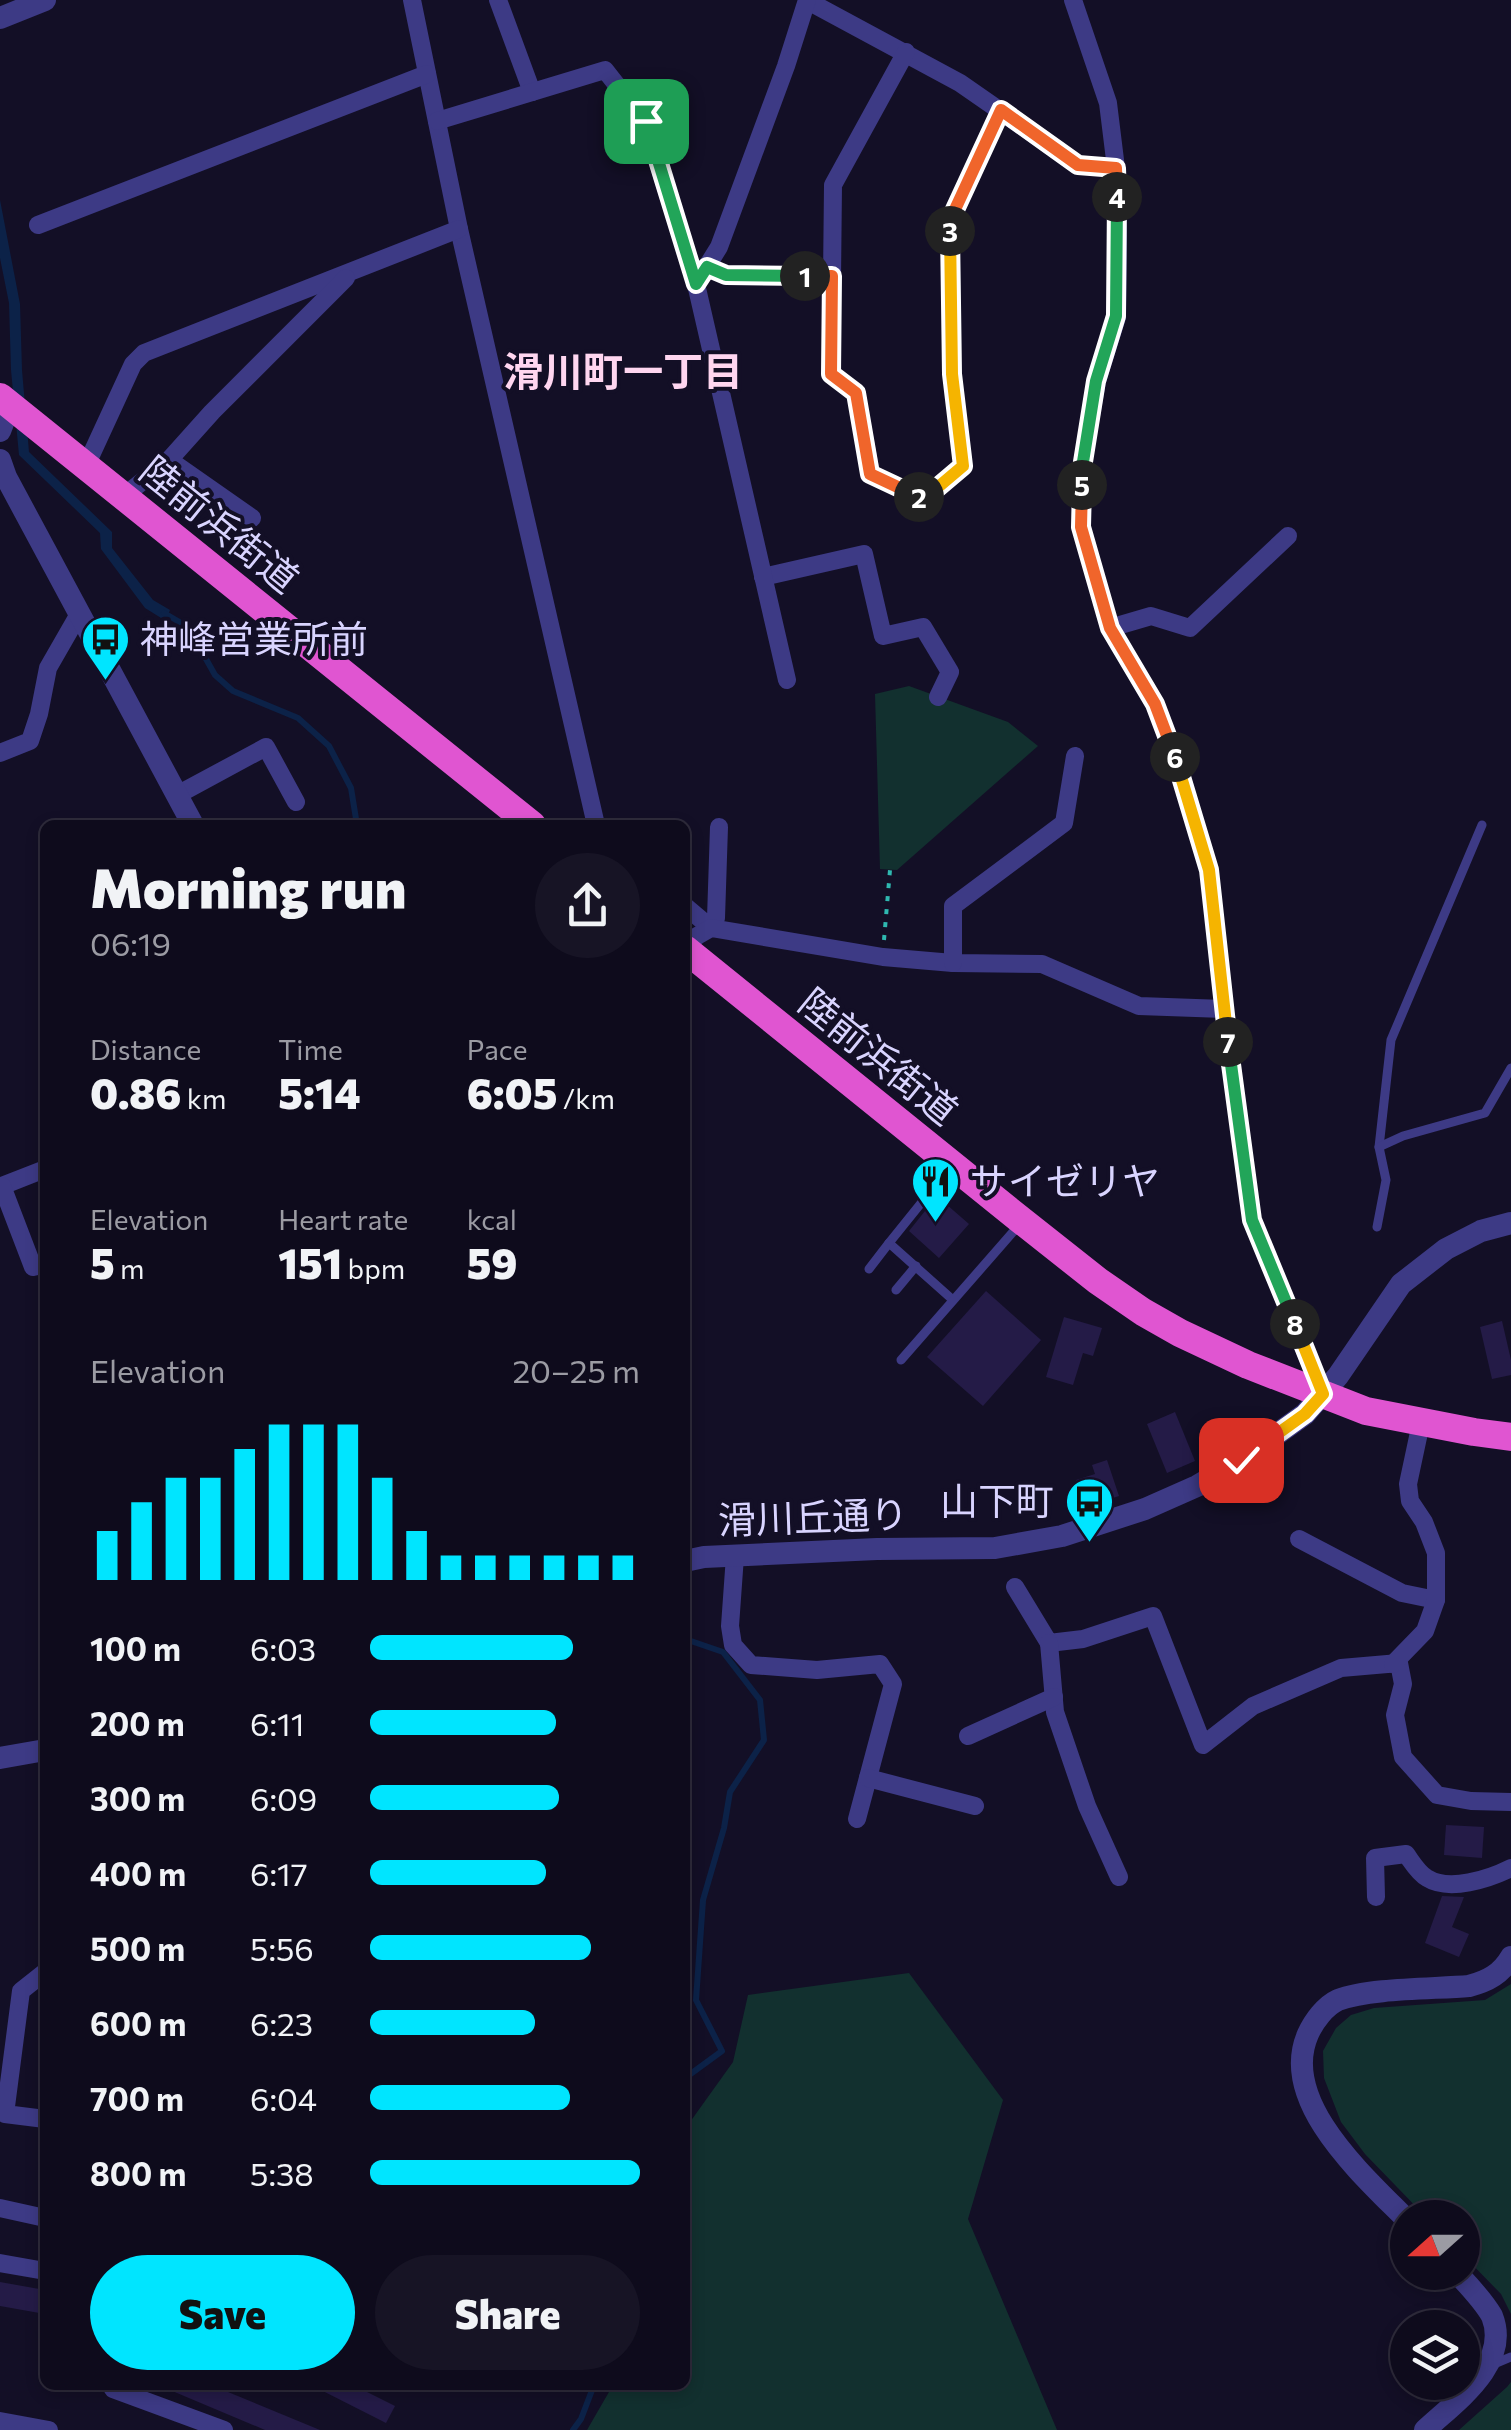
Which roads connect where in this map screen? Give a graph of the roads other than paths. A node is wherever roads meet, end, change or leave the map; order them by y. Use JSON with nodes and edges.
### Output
{"nodes":[{"id":1,"x":44,"y":0,"type":"edge"},
{"id":2,"x":412,"y":0,"type":"edge"},
{"id":3,"x":498,"y":0,"type":"edge"},
{"id":4,"x":808,"y":0,"type":"edge"},
{"id":5,"x":1072,"y":0,"type":"edge"},
{"id":6,"x":0,"y":18,"type":"edge"},
{"id":7,"x":906,"y":52,"type":"junction"},
{"id":8,"x":427,"y":74,"type":"junction"},
{"id":9,"x":532,"y":92,"type":"junction"},
{"id":10,"x":1001,"y":110,"type":"junction"},
{"id":11,"x":437,"y":121,"type":"junction"},
{"id":12,"x":1116,"y":168,"type":"junction"},
{"id":13,"x":38,"y":225,"type":"dead end"},
{"id":14,"x":459,"y":229,"type":"junction"},
{"id":15,"x":707,"y":267,"type":"junction"},
{"id":16,"x":352,"y":273,"type":"junction"},
{"id":17,"x":832,"y":276,"type":"junction"},
{"id":18,"x":696,"y":284,"type":"junction"},
{"id":19,"x":5,"y":401,"type":"edge"},
{"id":20,"x":0,"y":432,"type":"edge"},
{"id":21,"x":0,"y":460,"type":"edge"},
{"id":22,"x":170,"y":460,"type":"junction"},
{"id":23,"x":86,"y":466,"type":"junction"},
{"id":24,"x":124,"y":496,"type":"junction"},
{"id":25,"x":252,"y":518,"type":"dead end"},
{"id":26,"x":1288,"y":536,"type":"dead end"},
{"id":27,"x":763,"y":577,"type":"junction"},
{"id":28,"x":79,"y":614,"type":"junction"},
{"id":29,"x":1110,"y":628,"type":"junction"},
{"id":30,"x":787,"y":680,"type":"dead end"},
{"id":31,"x":938,"y":697,"type":"dead end"},
{"id":32,"x":0,"y":753,"type":"edge"},
{"id":33,"x":1074,"y":756,"type":"dead end"},
{"id":34,"x":177,"y":795,"type":"junction"},
{"id":35,"x":296,"y":802,"type":"dead end"},
{"id":36,"x":190,"y":820,"type":"edge"},
{"id":37,"x":526,"y":820,"type":"edge"},
{"id":38,"x":595,"y":820,"type":"edge"},
{"id":39,"x":1482,"y":825,"type":"dead end"},
{"id":40,"x":719,"y":828,"type":"dead end"},
{"id":41,"x":690,"y":910,"type":"edge"},
{"id":42,"x":711,"y":928,"type":"junction"},
{"id":43,"x":690,"y":943,"type":"edge"},
{"id":44,"x":690,"y":952,"type":"edge"},
{"id":45,"x":952,"y":964,"type":"junction"},
{"id":46,"x":1224,"y":1009,"type":"junction"},
{"id":47,"x":1511,"y":1068,"type":"edge"},
{"id":48,"x":1379,"y":1146,"type":"junction"},
{"id":49,"x":40,"y":1171,"type":"edge"},
{"id":50,"x":1,"y":1186,"type":"edge"},
{"id":51,"x":922,"y":1202,"type":"dead end"},
{"id":52,"x":1022,"y":1222,"type":"junction"},
{"id":53,"x":1511,"y":1223,"type":"edge"},
{"id":54,"x":1376,"y":1227,"type":"dead end"},
{"id":55,"x":889,"y":1243,"type":"junction"},
{"id":56,"x":40,"y":1265,"type":"edge"},
{"id":57,"x":916,"y":1266,"type":"junction"},
{"id":58,"x":869,"y":1268,"type":"dead end"},
{"id":59,"x":896,"y":1290,"type":"dead end"},
{"id":60,"x":953,"y":1300,"type":"junction"},
{"id":61,"x":901,"y":1360,"type":"dead end"},
{"id":62,"x":1323,"y":1394,"type":"junction"},
{"id":63,"x":1422,"y":1423,"type":"junction"},
{"id":64,"x":1511,"y":1437,"type":"edge"},
{"id":65,"x":1300,"y":1539,"type":"dead end"},
{"id":66,"x":734,"y":1556,"type":"junction"},
{"id":67,"x":690,"y":1560,"type":"edge"},
{"id":68,"x":1015,"y":1587,"type":"dead end"},
{"id":69,"x":1436,"y":1600,"type":"junction"},
{"id":70,"x":1049,"y":1643,"type":"junction"},
{"id":71,"x":1392,"y":1664,"type":"junction"},
{"id":72,"x":1054,"y":1697,"type":"junction"},
{"id":73,"x":968,"y":1736,"type":"dead end"},
{"id":74,"x":40,"y":1751,"type":"edge"},
{"id":75,"x":0,"y":1758,"type":"edge"},
{"id":76,"x":868,"y":1778,"type":"junction"},
{"id":77,"x":1511,"y":1802,"type":"edge"},
{"id":78,"x":976,"y":1806,"type":"dead end"},
{"id":79,"x":856,"y":1819,"type":"dead end"},
{"id":80,"x":1511,"y":1868,"type":"edge"},
{"id":81,"x":1119,"y":1876,"type":"dead end"},
{"id":82,"x":1376,"y":1897,"type":"dead end"},
{"id":83,"x":1511,"y":1958,"type":"edge"},
{"id":84,"x":40,"y":1976,"type":"edge"},
{"id":85,"x":40,"y":2118,"type":"edge"},
{"id":86,"x":1390,"y":2202,"type":"edge"},
{"id":87,"x":0,"y":2208,"type":"edge"},
{"id":88,"x":40,"y":2217,"type":"edge"},
{"id":89,"x":0,"y":2263,"type":"edge"},
{"id":90,"x":40,"y":2270,"type":"edge"},
{"id":91,"x":1472,"y":2290,"type":"edge"},
{"id":92,"x":1501,"y":2361,"type":"edge"},
{"id":93,"x":118,"y":2390,"type":"edge"},
{"id":94,"x":3,"y":2420,"type":"edge"},
{"id":95,"x":49,"y":2430,"type":"edge"},
{"id":96,"x":224,"y":2430,"type":"edge"},
{"id":97,"x":1424,"y":2430,"type":"edge"}],
"edges":[{"from":1,"to":6,"type":"street"},
{"from":2,"to":8,"type":"street"},
{"from":3,"to":9,"type":"street"},
{"from":4,"to":7,"type":"street"},
{"from":4,"to":15,"type":"street"},
{"from":5,"to":12,"type":"street"},
{"from":7,"to":10,"type":"street"},
{"from":7,"to":17,"type":"street"},
{"from":8,"to":11,"type":"street"},
{"from":8,"to":13,"type":"street"},
{"from":9,"to":11,"type":"street"},
{"from":9,"to":18,"type":"street"},
{"from":10,"to":12,"type":"street"},
{"from":10,"to":17,"type":"street"},
{"from":11,"to":14,"type":"street"},
{"from":12,"to":29,"type":"street"},
{"from":14,"to":16,"type":"street"},
{"from":14,"to":38,"type":"street"},
{"from":15,"to":17,"type":"street"},
{"from":15,"to":18,"type":"street"},
{"from":16,"to":22,"type":"street"},
{"from":16,"to":23,"type":"street"},
{"from":18,"to":27,"type":"street"},
{"from":19,"to":20,"type":"street"},
{"from":19,"to":23,"type":"highway","name":"陸前浜街道"},
{"from":21,"to":28,"type":"street"},
{"from":22,"to":24,"type":"street"},
{"from":22,"to":25,"type":"street"},
{"from":23,"to":24,"type":"highway","name":"陸前浜街道"},
{"from":24,"to":37,"type":"highway","name":"陸前浜街道"},
{"from":26,"to":29,"type":"street"},
{"from":27,"to":30,"type":"street"},
{"from":27,"to":31,"type":"street"},
{"from":28,"to":32,"type":"street"},
{"from":28,"to":34,"type":"street"},
{"from":29,"to":46,"type":"street"},
{"from":33,"to":45,"type":"street"},
{"from":34,"to":35,"type":"street"},
{"from":34,"to":36,"type":"street"},
{"from":39,"to":48,"type":"lane"},
{"from":40,"to":42,"type":"street"},
{"from":41,"to":42,"type":"street"},
{"from":42,"to":43,"type":"street"},
{"from":42,"to":45,"type":"street"},
{"from":44,"to":52,"type":"highway","name":"陸前浜街道"},
{"from":45,"to":46,"type":"street"},
{"from":46,"to":62,"type":"street"},
{"from":47,"to":48,"type":"lane"},
{"from":48,"to":54,"type":"lane"},
{"from":49,"to":50,"type":"street"},
{"from":50,"to":56,"type":"street"},
{"from":51,"to":55,"type":"lane"},
{"from":52,"to":60,"type":"lane"},
{"from":52,"to":62,"type":"highway","name":"陸前浜街道"},
{"from":53,"to":62,"type":"street","name":"滑川丘通り"},
{"from":55,"to":57,"type":"lane"},
{"from":55,"to":58,"type":"lane"},
{"from":57,"to":59,"type":"lane"},
{"from":57,"to":60,"type":"lane"},
{"from":60,"to":61,"type":"lane"},
{"from":62,"to":63,"type":"highway","name":"陸前浜街道"},
{"from":62,"to":66,"type":"street","name":"滑川丘通り"},
{"from":63,"to":64,"type":"highway","name":"陸前浜街道"},
{"from":63,"to":69,"type":"street"},
{"from":65,"to":69,"type":"street"},
{"from":66,"to":67,"type":"street","name":"滑川丘通り"},
{"from":66,"to":76,"type":"street"},
{"from":68,"to":70,"type":"street"},
{"from":69,"to":71,"type":"street"},
{"from":70,"to":71,"type":"street"},
{"from":70,"to":72,"type":"street"},
{"from":71,"to":77,"type":"street"},
{"from":72,"to":73,"type":"street"},
{"from":72,"to":81,"type":"street"},
{"from":74,"to":75,"type":"street"},
{"from":76,"to":78,"type":"street"},
{"from":76,"to":79,"type":"street"},
{"from":80,"to":82,"type":"street"},
{"from":83,"to":86,"type":"street"},
{"from":84,"to":85,"type":"street"},
{"from":87,"to":88,"type":"street"},
{"from":89,"to":90,"type":"street"},
{"from":91,"to":92,"type":"street"},
{"from":92,"to":97,"type":"street"},
{"from":93,"to":96,"type":"street"},
{"from":94,"to":95,"type":"street"}]}
